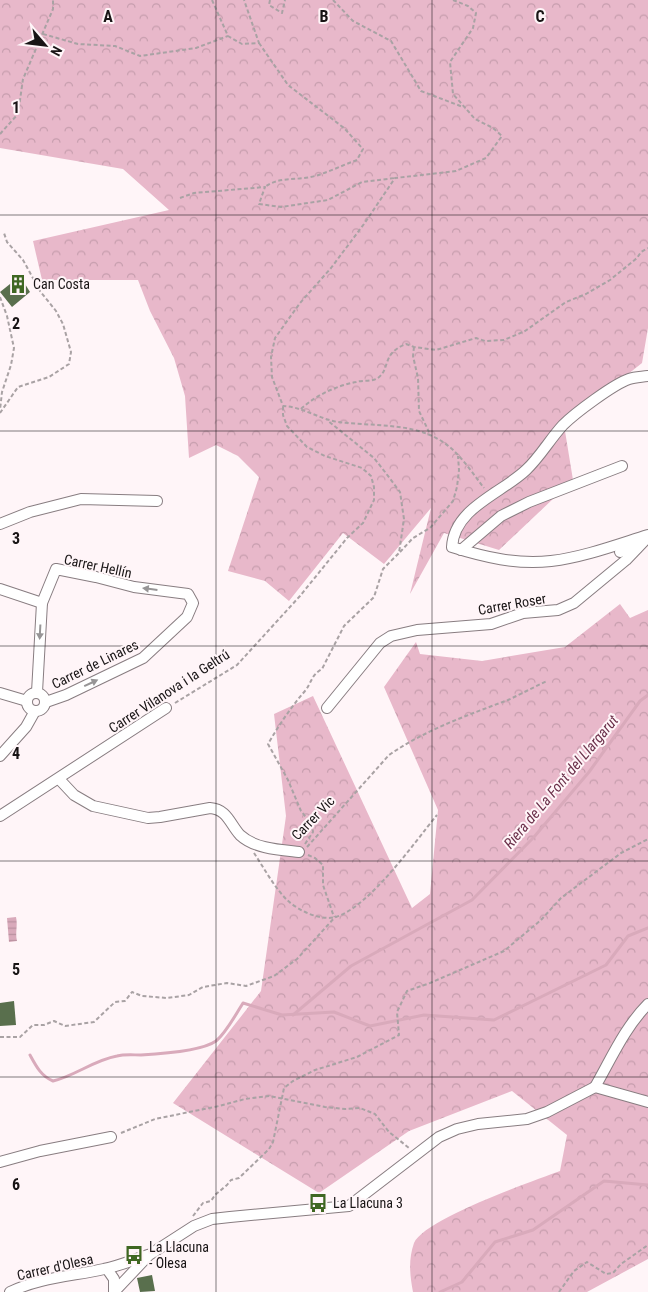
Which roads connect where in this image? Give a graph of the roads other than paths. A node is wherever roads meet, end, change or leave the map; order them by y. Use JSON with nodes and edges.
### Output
{"nodes":[{"id":1,"x":648,"y":376,"type":"edge"},
{"id":2,"x":622,"y":466,"type":"dead end"},
{"id":3,"x":157,"y":501,"type":"dead end"},
{"id":4,"x":0,"y":524,"type":"edge"},
{"id":5,"x":648,"y":536,"type":"edge"},
{"id":6,"x":457,"y":548,"type":"junction"},
{"id":7,"x":637,"y":548,"type":"junction"},
{"id":8,"x":620,"y":552,"type":"dead end"},
{"id":9,"x":0,"y":590,"type":"edge"},
{"id":10,"x":42,"y":603,"type":"junction"},
{"id":11,"x":193,"y":604,"type":"joint"},
{"id":12,"x":37,"y":692,"type":"junction"},
{"id":13,"x":0,"y":693,"type":"edge"},
{"id":14,"x":27,"y":701,"type":"junction"},
{"id":15,"x":46,"y":702,"type":"junction"},
{"id":16,"x":166,"y":708,"type":"road end"},
{"id":17,"x":327,"y":708,"type":"dead end"},
{"id":18,"x":35,"y":711,"type":"junction"},
{"id":19,"x":0,"y":756,"type":"edge"},
{"id":20,"x":59,"y":779,"type":"junction"},
{"id":21,"x":0,"y":816,"type":"edge"},
{"id":22,"x":299,"y":852,"type":"road end"},
{"id":23,"x":648,"y":1004,"type":"edge"},
{"id":24,"x":595,"y":1087,"type":"junction"},
{"id":25,"x":648,"y":1102,"type":"edge"},
{"id":26,"x":111,"y":1137,"type":"road end"},
{"id":27,"x":0,"y":1162,"type":"edge"},
{"id":28,"x":149,"y":1255,"type":"junction"},
{"id":29,"x":106,"y":1269,"type":"junction"},
{"id":30,"x":10,"y":1292,"type":"edge"},
{"id":31,"x":114,"y":1292,"type":"edge"}],
"edges":[{"from":1,"to":6,"type":"street"},
{"from":2,"to":6,"type":"street"},
{"from":3,"to":4,"type":"street"},
{"from":5,"to":6,"type":"street"},
{"from":5,"to":7,"type":"street","name":"Carrer Roser"},
{"from":7,"to":8,"type":"street"},
{"from":7,"to":17,"type":"street","name":"Carrer Roser"},
{"from":9,"to":10,"type":"street"},
{"from":11,"to":10,"type":"street","name":"Carrer Hellín","one_way":true},
{"from":10,"to":12,"type":"street","name":"Carrer Hellín","one_way":true},
{"from":15,"to":11,"type":"street","name":"Carrer de Linares","one_way":true},
{"from":12,"to":14,"type":"street"},
{"from":12,"to":15,"type":"street"},
{"from":13,"to":14,"type":"street"},
{"from":14,"to":18,"type":"street"},
{"from":15,"to":18,"type":"street"},
{"from":16,"to":20,"type":"street","name":"Carrer Vilanova i la Geltrú"},
{"from":18,"to":19,"type":"street"},
{"from":20,"to":21,"type":"street","name":"Carrer Vilanova i la Geltrú"},
{"from":20,"to":22,"type":"street","name":"Carrer Vic"},
{"from":23,"to":24,"type":"street"},
{"from":24,"to":25,"type":"street"},
{"from":24,"to":28,"type":"street"},
{"from":26,"to":27,"type":"street"},
{"from":28,"to":29,"type":"street","name":"Carrer d'Olesa"},
{"from":28,"to":31,"type":"street"},
{"from":29,"to":30,"type":"street","name":"Carrer d'Olesa"},
{"from":29,"to":31,"type":"street","name":"Carrer d'Olesa"}]}
